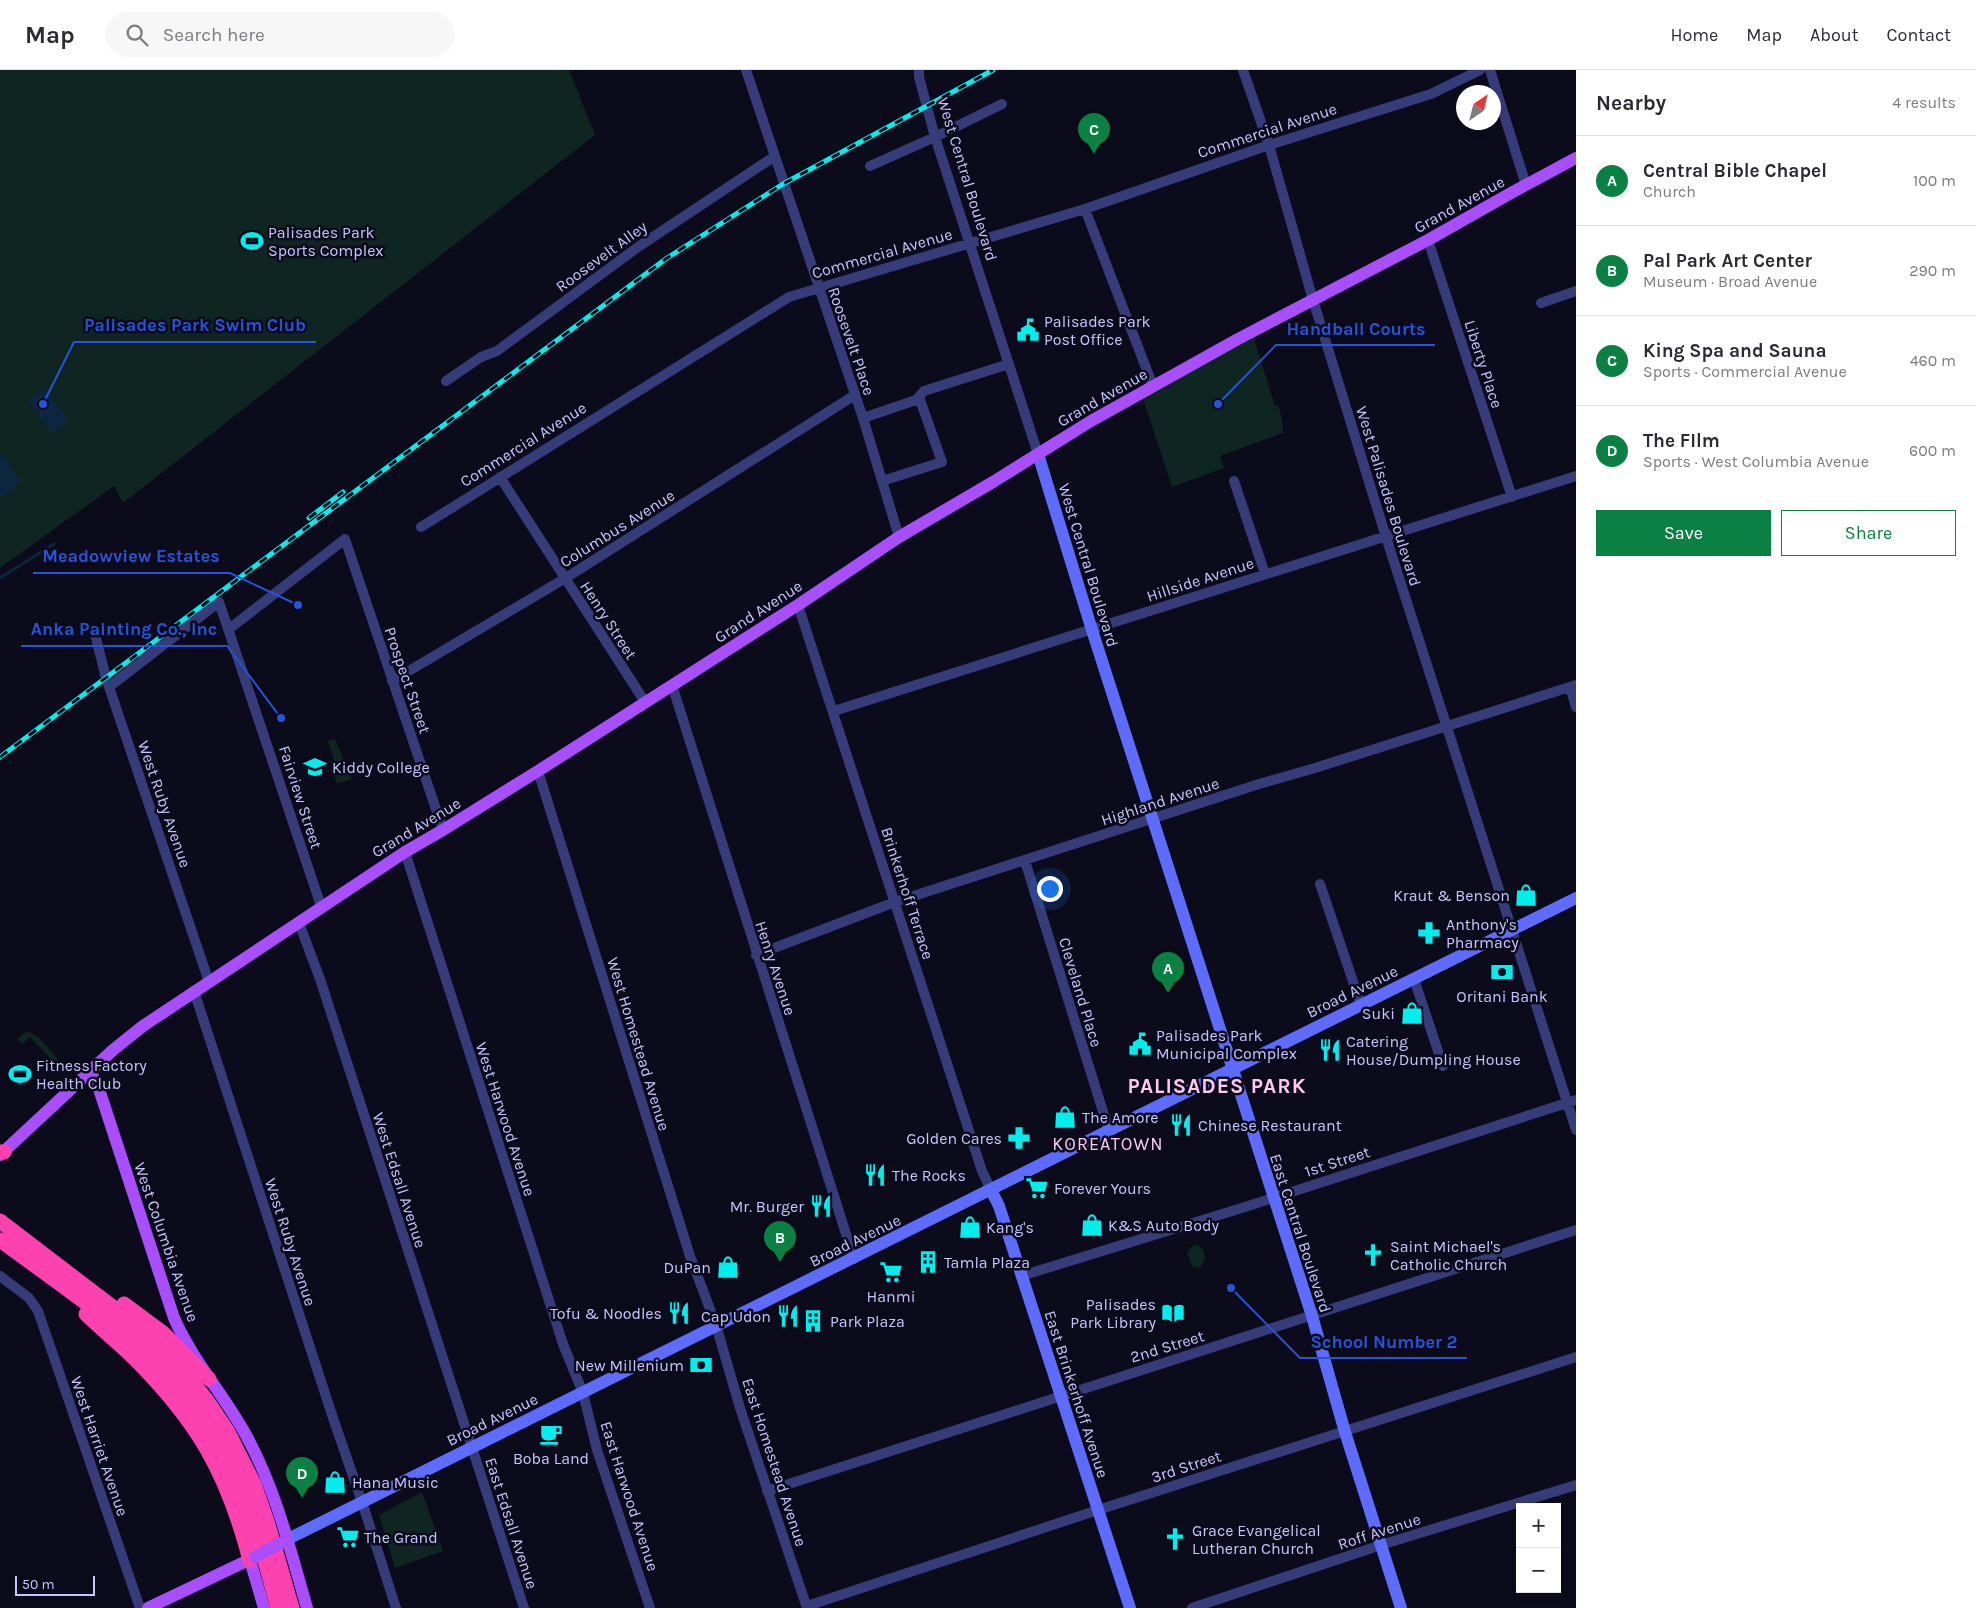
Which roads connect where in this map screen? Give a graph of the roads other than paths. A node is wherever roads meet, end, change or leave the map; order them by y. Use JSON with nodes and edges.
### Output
{"nodes":[{"id":1,"x":746,"y":70,"type":"edge"},
{"id":2,"x":919,"y":70,"type":"edge"},
{"id":3,"x":1243,"y":70,"type":"edge"},
{"id":4,"x":1480,"y":70,"type":"edge"},
{"id":5,"x":1490,"y":70,"type":"edge"},
{"id":6,"x":1002,"y":104,"type":"dead end"},
{"id":7,"x":936,"y":137,"type":"junction"},
{"id":8,"x":1269,"y":145,"type":"junction"},
{"id":9,"x":775,"y":156,"type":"junction"},
{"id":10,"x":1576,"y":158,"type":"edge"},
{"id":11,"x":870,"y":166,"type":"dead end"},
{"id":12,"x":1526,"y":185,"type":"junction"},
{"id":13,"x":1086,"y":209,"type":"junction"},
{"id":14,"x":1428,"y":240,"type":"junction"},
{"id":15,"x":970,"y":244,"type":"junction"},
{"id":16,"x":818,"y":287,"type":"junction"},
{"id":17,"x":1576,"y":291,"type":"edge"},
{"id":18,"x":1313,"y":300,"type":"junction"},
{"id":19,"x":1541,"y":303,"type":"dead end"},
{"id":20,"x":1009,"y":364,"type":"junction"},
{"id":21,"x":446,"y":381,"type":"dead end"},
{"id":22,"x":1153,"y":386,"type":"junction"},
{"id":23,"x":855,"y":395,"type":"junction"},
{"id":24,"x":919,"y":397,"type":"junction"},
{"id":25,"x":863,"y":418,"type":"junction"},
{"id":26,"x":1038,"y":454,"type":"junction"},
{"id":27,"x":1576,"y":476,"type":"edge"},
{"id":28,"x":500,"y":477,"type":"junction"},
{"id":29,"x":882,"y":481,"type":"junction"},
{"id":30,"x":1234,"y":481,"type":"dead end"},
{"id":31,"x":1512,"y":497,"type":"junction"},
{"id":32,"x":420,"y":527,"type":"dead end"},
{"id":33,"x":899,"y":536,"type":"junction"},
{"id":34,"x":1386,"y":536,"type":"junction"},
{"id":35,"x":1265,"y":574,"type":"junction"},
{"id":36,"x":564,"y":579,"type":"junction"},
{"id":37,"x":798,"y":605,"type":"junction"},
{"id":38,"x":229,"y":629,"type":"junction"},
{"id":39,"x":1092,"y":630,"type":"junction"},
{"id":40,"x":95,"y":634,"type":"dead end"},
{"id":41,"x":392,"y":681,"type":"junction"},
{"id":42,"x":672,"y":685,"type":"junction"},
{"id":43,"x":1573,"y":686,"type":"edge"},
{"id":44,"x":109,"y":687,"type":"junction"},
{"id":45,"x":645,"y":702,"type":"junction"},
{"id":46,"x":1576,"y":707,"type":"edge"},
{"id":47,"x":834,"y":711,"type":"junction"},
{"id":48,"x":1447,"y":727,"type":"junction"},
{"id":49,"x":538,"y":771,"type":"junction"},
{"id":50,"x":1153,"y":819,"type":"junction"},
{"id":51,"x":443,"y":830,"type":"junction"},
{"id":52,"x":405,"y":852,"type":"junction"},
{"id":53,"x":1025,"y":861,"type":"junction"},
{"id":54,"x":1320,"y":884,"type":"dead end"},
{"id":55,"x":1576,"y":898,"type":"edge"},
{"id":56,"x":895,"y":902,"type":"junction"},
{"id":57,"x":321,"y":906,"type":"junction"},
{"id":58,"x":299,"y":923,"type":"junction"},
{"id":59,"x":1512,"y":930,"type":"junction"},
{"id":60,"x":756,"y":955,"type":"junction"},
{"id":61,"x":1414,"y":979,"type":"junction"},
{"id":62,"x":209,"y":982,"type":"junction"},
{"id":63,"x":194,"y":991,"type":"junction"},
{"id":64,"x":1361,"y":1005,"type":"junction"},
{"id":65,"x":1443,"y":1066,"type":"dead end"},
{"id":66,"x":1232,"y":1069,"type":"junction"},
{"id":67,"x":90,"y":1071,"type":"junction"},
{"id":68,"x":1572,"y":1102,"type":"edge"},
{"id":69,"x":1576,"y":1130,"type":"edge"},
{"id":70,"x":1110,"y":1131,"type":"junction"},
{"id":71,"x":1,"y":1153,"type":"edge"},
{"id":72,"x":991,"y":1190,"type":"junction"},
{"id":73,"x":1273,"y":1197,"type":"junction"},
{"id":74,"x":0,"y":1221,"type":"edge"},
{"id":75,"x":1576,"y":1230,"type":"edge"},
{"id":76,"x":0,"y":1240,"type":"edge"},
{"id":77,"x":50,"y":1258,"type":"junction"},
{"id":78,"x":854,"y":1259,"type":"junction"},
{"id":79,"x":0,"y":1276,"type":"edge"},
{"id":80,"x":1021,"y":1276,"type":"junction"},
{"id":81,"x":52,"y":1278,"type":"junction"},
{"id":82,"x":1312,"y":1316,"type":"junction"},
{"id":83,"x":716,"y":1325,"type":"junction"},
{"id":84,"x":1576,"y":1357,"type":"edge"},
{"id":85,"x":209,"y":1379,"type":"junction"},
{"id":86,"x":583,"y":1393,"type":"junction"},
{"id":87,"x":1060,"y":1395,"type":"junction"},
{"id":88,"x":1346,"y":1432,"type":"junction"},
{"id":89,"x":472,"y":1447,"type":"junction"},
{"id":90,"x":1576,"y":1485,"type":"edge"},
{"id":91,"x":768,"y":1490,"type":"junction"},
{"id":92,"x":362,"y":1502,"type":"junction"},
{"id":93,"x":1098,"y":1510,"type":"junction"},
{"id":94,"x":284,"y":1541,"type":"junction"},
{"id":95,"x":1381,"y":1545,"type":"junction"},
{"id":96,"x":252,"y":1559,"type":"junction"},
{"id":97,"x":807,"y":1607,"type":"edge"},
{"id":98,"x":140,"y":1608,"type":"edge"},
{"id":99,"x":148,"y":1608,"type":"edge"},
{"id":100,"x":264,"y":1608,"type":"edge"},
{"id":101,"x":278,"y":1608,"type":"edge"},
{"id":102,"x":292,"y":1608,"type":"edge"},
{"id":103,"x":307,"y":1608,"type":"edge"},
{"id":104,"x":396,"y":1608,"type":"edge"},
{"id":105,"x":524,"y":1608,"type":"edge"},
{"id":106,"x":650,"y":1608,"type":"edge"},
{"id":107,"x":1130,"y":1608,"type":"edge"},
{"id":108,"x":1192,"y":1608,"type":"edge"},
{"id":109,"x":1401,"y":1608,"type":"edge"}],
"edges":[{"from":1,"to":9,"type":"street","name":"Roosevelt Place"},
{"from":2,"to":7,"type":"street","name":"West Central Boulevard"},
{"from":3,"to":8,"type":"street","name":"West Palisades Boulevard"},
{"from":4,"to":8,"type":"street","name":"Commercial Avenue"},
{"from":5,"to":12,"type":"street"},
{"from":6,"to":7,"type":"street"},
{"from":7,"to":11,"type":"street"},
{"from":7,"to":15,"type":"street","name":"West Central Boulevard"},
{"from":8,"to":13,"type":"street","name":"Commercial Avenue"},
{"from":8,"to":18,"type":"street","name":"West Palisades Boulevard"},
{"from":9,"to":16,"type":"street","name":"Roosevelt Place"},
{"from":9,"to":21,"type":"street","name":"Roosevelt Alley"},
{"from":10,"to":12,"type":"main road","name":"Grand Avenue"},
{"from":12,"to":14,"type":"main road","name":"Grand Avenue"},
{"from":13,"to":15,"type":"street","name":"Commercial Avenue"},
{"from":13,"to":22,"type":"street"},
{"from":14,"to":18,"type":"main road","name":"Grand Avenue"},
{"from":14,"to":31,"type":"street","name":"Liberty Place"},
{"from":15,"to":16,"type":"street","name":"Commercial Avenue"},
{"from":15,"to":20,"type":"street","name":"West Central Boulevard"},
{"from":16,"to":23,"type":"street","name":"Roosevelt Place"},
{"from":16,"to":28,"type":"street","name":"Commercial Avenue"},
{"from":17,"to":19,"type":"street"},
{"from":18,"to":22,"type":"main road","name":"Grand Avenue"},
{"from":18,"to":34,"type":"street","name":"West Palisades Boulevard"},
{"from":20,"to":24,"type":"street"},
{"from":20,"to":26,"type":"street","name":"West Central Boulevard"},
{"from":22,"to":26,"type":"main road","name":"Grand Avenue"},
{"from":23,"to":25,"type":"street","name":"Roosevelt Place"},
{"from":23,"to":36,"type":"street","name":"Columbus Avenue"},
{"from":24,"to":25,"type":"street"},
{"from":24,"to":29,"type":"street"},
{"from":25,"to":29,"type":"street","name":"Roosevelt Place"},
{"from":26,"to":33,"type":"main road","name":"Grand Avenue"},
{"from":26,"to":39,"type":"main road","name":"West Central Boulevard"},
{"from":27,"to":31,"type":"street","name":"Hillside Avenue"},
{"from":28,"to":32,"type":"street","name":"Commercial Avenue"},
{"from":28,"to":36,"type":"street","name":"Henry Street"},
{"from":29,"to":33,"type":"street","name":"Roosevelt Place"},
{"from":30,"to":35,"type":"street"},
{"from":31,"to":34,"type":"street","name":"Hillside Avenue"},
{"from":33,"to":37,"type":"main road","name":"Grand Avenue"},
{"from":34,"to":35,"type":"street","name":"Hillside Avenue"},
{"from":34,"to":48,"type":"street","name":"West Palisades Boulevard"},
{"from":35,"to":39,"type":"street","name":"Hillside Avenue"},
{"from":36,"to":41,"type":"street","name":"Columbus Avenue"},
{"from":36,"to":45,"type":"street","name":"Henry Street"},
{"from":37,"to":42,"type":"main road","name":"Grand Avenue"},
{"from":37,"to":47,"type":"street","name":"Brinkerhoff Terrace"},
{"from":38,"to":41,"type":"street","name":"Prospect Street"},
{"from":38,"to":44,"type":"street","name":"Fairview Street"},
{"from":38,"to":57,"type":"street","name":"Fairview Street"},
{"from":39,"to":47,"type":"street","name":"Hillside Avenue"},
{"from":39,"to":50,"type":"main road","name":"West Central Boulevard"},
{"from":40,"to":44,"type":"street","name":"West Ruby Avenue"},
{"from":41,"to":51,"type":"street","name":"Prospect Street"},
{"from":42,"to":45,"type":"main road","name":"Grand Avenue"},
{"from":42,"to":60,"type":"street","name":"Henry Avenue"},
{"from":43,"to":46,"type":"street"},
{"from":43,"to":48,"type":"street","name":"Highland Avenue"},
{"from":44,"to":62,"type":"street","name":"West Ruby Avenue"},
{"from":45,"to":49,"type":"main road","name":"Grand Avenue"},
{"from":47,"to":56,"type":"street","name":"Brinkerhoff Terrace"},
{"from":48,"to":50,"type":"street","name":"Highland Avenue"},
{"from":48,"to":59,"type":"street","name":"West Palisades Boulevard"},
{"from":49,"to":51,"type":"main road","name":"Grand Avenue"},
{"from":49,"to":83,"type":"street","name":"West Homestead Avenue"},
{"from":50,"to":53,"type":"street","name":"Highland Avenue"},
{"from":50,"to":66,"type":"main road","name":"West Central Boulevard"},
{"from":51,"to":52,"type":"main road","name":"Grand Avenue"},
{"from":52,"to":57,"type":"main road","name":"Grand Avenue"},
{"from":52,"to":86,"type":"street","name":"West Harwood Avenue"},
{"from":53,"to":56,"type":"street","name":"Highland Avenue"},
{"from":53,"to":70,"type":"street","name":"Cleveland Place"},
{"from":54,"to":64,"type":"street"},
{"from":55,"to":59,"type":"main road","name":"Broad Avenue"},
{"from":56,"to":60,"type":"street","name":"Highland Avenue"},
{"from":56,"to":72,"type":"street","name":"Brinkerhoff Terrace"},
{"from":57,"to":58,"type":"main road","name":"Grand Avenue"},
{"from":58,"to":62,"type":"main road","name":"Grand Avenue"},
{"from":58,"to":89,"type":"street","name":"West Edsall Avenue"},
{"from":59,"to":61,"type":"main road","name":"Broad Avenue"},
{"from":59,"to":68,"type":"street","name":"West Palisades Boulevard"},
{"from":60,"to":78,"type":"street","name":"Henry Avenue"},
{"from":61,"to":64,"type":"main road","name":"Broad Avenue"},
{"from":61,"to":65,"type":"street"},
{"from":62,"to":63,"type":"main road","name":"Grand Avenue"},
{"from":63,"to":67,"type":"main road","name":"Grand Avenue"},
{"from":63,"to":92,"type":"street","name":"West Ruby Avenue"},
{"from":64,"to":66,"type":"main road","name":"Broad Avenue"},
{"from":66,"to":70,"type":"main road","name":"Broad Avenue"},
{"from":66,"to":73,"type":"main road","name":"East Central Boulevard"},
{"from":67,"to":71,"type":"main road","name":"Grand Avenue"},
{"from":67,"to":85,"type":"main road","name":"West Columbia Avenue"},
{"from":68,"to":69,"type":"street","name":"West Palisades Boulevard"},
{"from":68,"to":73,"type":"street","name":"1st Street"},
{"from":70,"to":72,"type":"main road","name":"Broad Avenue"},
{"from":72,"to":78,"type":"main road","name":"Broad Avenue"},
{"from":72,"to":80,"type":"main road","name":"East Brinkerhoff Avenue"},
{"from":73,"to":80,"type":"street","name":"1st Street"},
{"from":73,"to":82,"type":"main road","name":"East Central Boulevard"},
{"from":74,"to":77,"type":"highway"},
{"from":75,"to":82,"type":"street","name":"2nd Street"},
{"from":76,"to":81,"type":"highway"},
{"from":77,"to":85,"type":"highway"},
{"from":77,"to":102,"type":"highway"},
{"from":78,"to":83,"type":"main road","name":"Broad Avenue"},
{"from":79,"to":98,"type":"street","name":"West Harriet Avenue"},
{"from":80,"to":87,"type":"main road","name":"East Brinkerhoff Avenue"},
{"from":81,"to":96,"type":"highway"},
{"from":81,"to":101,"type":"highway"},
{"from":82,"to":87,"type":"street","name":"2nd Street"},
{"from":82,"to":88,"type":"main road","name":"East Central Boulevard"},
{"from":83,"to":86,"type":"main road","name":"Broad Avenue"},
{"from":83,"to":91,"type":"street","name":"East Homestead Avenue"},
{"from":84,"to":88,"type":"street","name":"3rd Street"},
{"from":85,"to":94,"type":"main road","name":"West Columbia Avenue"},
{"from":86,"to":89,"type":"main road","name":"Broad Avenue"},
{"from":86,"to":106,"type":"street","name":"East Harwood Avenue"},
{"from":87,"to":91,"type":"street","name":"2nd Street"},
{"from":87,"to":93,"type":"main road","name":"East Brinkerhoff Avenue"},
{"from":88,"to":93,"type":"street","name":"3rd Street"},
{"from":88,"to":95,"type":"main road","name":"East Central Boulevard"},
{"from":89,"to":92,"type":"main road","name":"Broad Avenue"},
{"from":89,"to":105,"type":"street","name":"East Edsall Avenue"},
{"from":90,"to":95,"type":"street","name":"Roff Avenue"},
{"from":91,"to":97,"type":"street","name":"East Homestead Avenue"},
{"from":92,"to":94,"type":"main road","name":"Broad Avenue"},
{"from":92,"to":104,"type":"street","name":"West Ruby Avenue"},
{"from":93,"to":97,"type":"street","name":"3rd Street"},
{"from":93,"to":107,"type":"main road","name":"East Brinkerhoff Avenue"},
{"from":94,"to":96,"type":"main road","name":"Broad Avenue","bridge":true},
{"from":94,"to":103,"type":"main road","name":"West Columbia Avenue"},
{"from":95,"to":108,"type":"street","name":"Roff Avenue"},
{"from":95,"to":109,"type":"main road","name":"East Central Boulevard"},
{"from":96,"to":99,"type":"main road","name":"Broad Avenue"},
{"from":96,"to":100,"type":"main road"}]}
